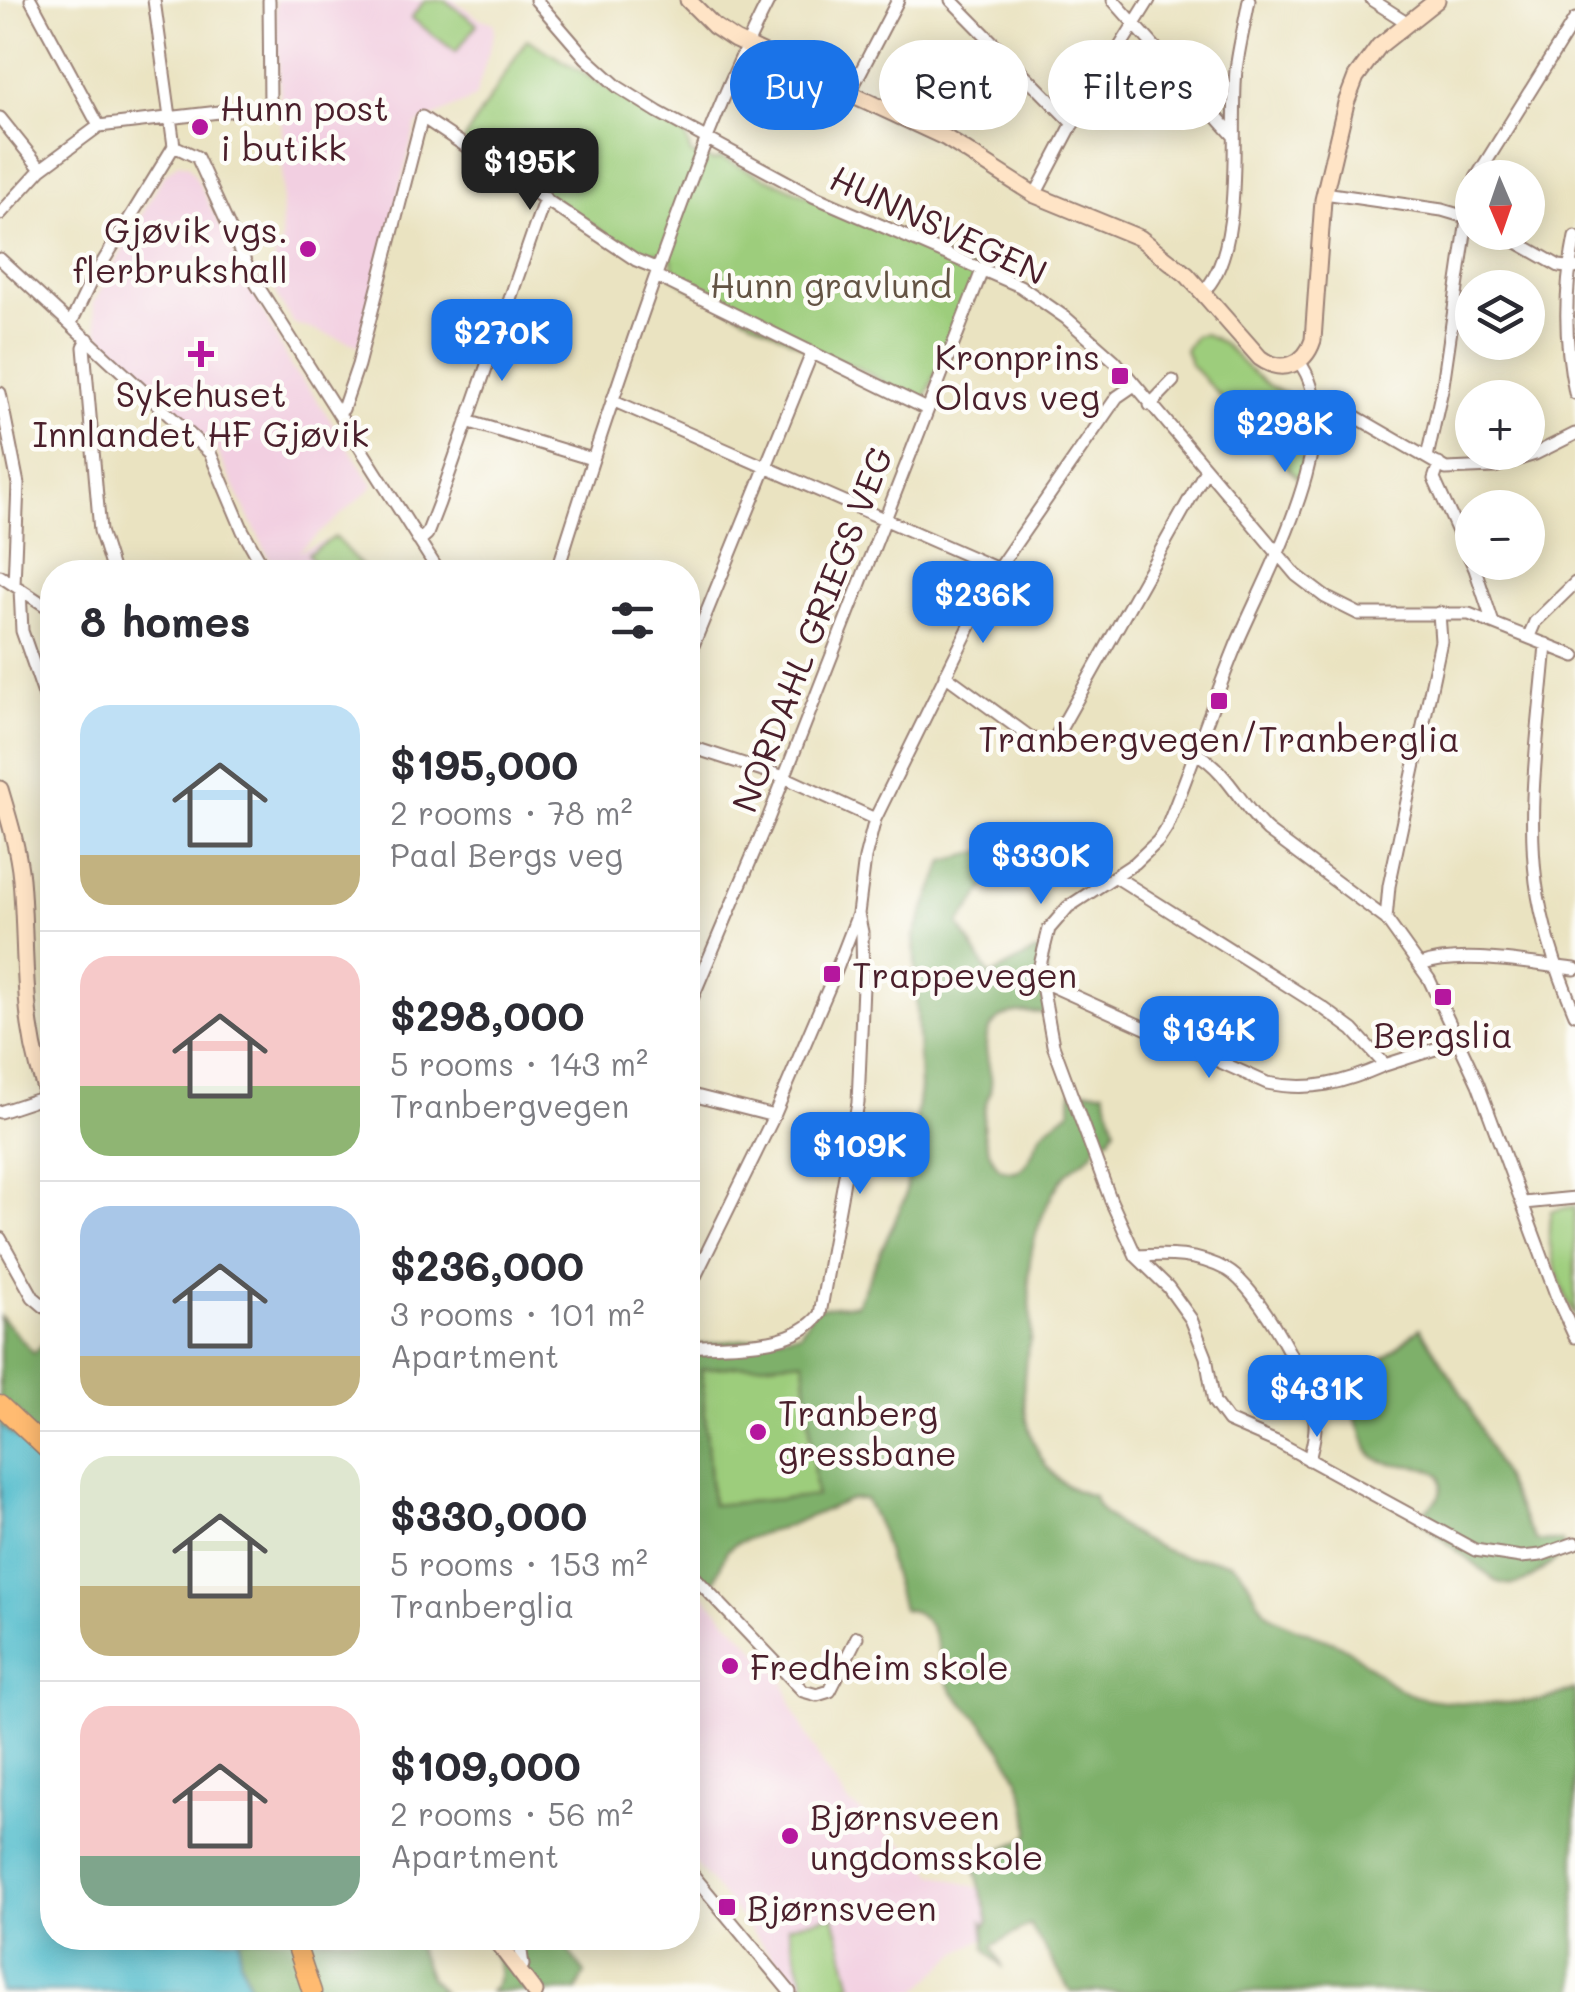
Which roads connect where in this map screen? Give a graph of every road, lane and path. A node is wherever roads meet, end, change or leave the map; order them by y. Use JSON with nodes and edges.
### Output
{"nodes":[{"id":1,"x":31,"y":0,"type":"edge"},
{"id":2,"x":154,"y":0,"type":"edge"},
{"id":3,"x":270,"y":0,"type":"edge"},
{"id":4,"x":536,"y":0,"type":"edge"},
{"id":5,"x":688,"y":0,"type":"edge"},
{"id":6,"x":769,"y":0,"type":"edge"},
{"id":7,"x":898,"y":0,"type":"edge"},
{"id":8,"x":951,"y":0,"type":"edge"},
{"id":9,"x":1112,"y":0,"type":"edge"},
{"id":10,"x":1149,"y":0,"type":"edge"},
{"id":11,"x":1249,"y":0,"type":"edge"},
{"id":12,"x":1374,"y":0,"type":"edge"},
{"id":13,"x":1437,"y":0,"type":"edge"},
{"id":14,"x":1575,"y":19,"type":"edge"},
{"id":15,"x":1408,"y":23,"type":"junction"},
{"id":16,"x":1133,"y":26,"type":"junction"},
{"id":17,"x":738,"y":40,"type":"edge"},
{"id":18,"x":751,"y":40,"type":"edge"},
{"id":19,"x":1124,"y":40,"type":"edge"},
{"id":20,"x":859,"y":75,"type":"edge"},
{"id":21,"x":730,"y":88,"type":"edge"},
{"id":22,"x":859,"y":96,"type":"edge"},
{"id":23,"x":1048,"y":99,"type":"edge"},
{"id":24,"x":0,"y":118,"type":"edge"},
{"id":25,"x":171,"y":118,"type":"junction"},
{"id":26,"x":99,"y":126,"type":"junction"},
{"id":27,"x":1070,"y":130,"type":"edge"},
{"id":28,"x":1233,"y":135,"type":"junction"},
{"id":29,"x":708,"y":139,"type":"junction"},
{"id":30,"x":174,"y":146,"type":"junction"},
{"id":31,"x":1487,"y":160,"type":"edge"},
{"id":32,"x":41,"y":168,"type":"junction"},
{"id":33,"x":1324,"y":193,"type":"junction"},
{"id":34,"x":1035,"y":195,"type":"junction"},
{"id":35,"x":545,"y":198,"type":"junction"},
{"id":36,"x":0,"y":214,"type":"edge"},
{"id":37,"x":1455,"y":214,"type":"edge"},
{"id":38,"x":1575,"y":237,"type":"edge"},
{"id":39,"x":1464,"y":250,"type":"edge"},
{"id":40,"x":1531,"y":250,"type":"edge"},
{"id":41,"x":0,"y":259,"type":"edge"},
{"id":42,"x":983,"y":268,"type":"junction"},
{"id":43,"x":1572,"y":268,"type":"edge"},
{"id":44,"x":657,"y":273,"type":"junction"},
{"id":45,"x":1203,"y":292,"type":"junction"},
{"id":46,"x":72,"y":323,"type":"junction"},
{"id":47,"x":88,"y":339,"type":"junction"},
{"id":48,"x":812,"y":353,"type":"junction"},
{"id":49,"x":1299,"y":362,"type":"junction"},
{"id":50,"x":1173,"y":381,"type":"dead end"},
{"id":51,"x":1133,"y":386,"type":"junction"},
{"id":52,"x":0,"y":393,"type":"edge"},
{"id":53,"x":1575,"y":393,"type":"edge"},
{"id":54,"x":1316,"y":398,"type":"junction"},
{"id":55,"x":612,"y":400,"type":"junction"},
{"id":56,"x":1150,"y":405,"type":"junction"},
{"id":57,"x":926,"y":408,"type":"junction"},
{"id":58,"x":338,"y":413,"type":"junction"},
{"id":59,"x":467,"y":420,"type":"junction"},
{"id":60,"x":1575,"y":434,"type":"edge"},
{"id":61,"x":1427,"y":456,"type":"junction"},
{"id":62,"x":592,"y":459,"type":"junction"},
{"id":63,"x":1439,"y":464,"type":"junction"},
{"id":64,"x":766,"y":469,"type":"junction"},
{"id":65,"x":1206,"y":470,"type":"junction"},
{"id":66,"x":883,"y":519,"type":"junction"},
{"id":67,"x":419,"y":541,"type":"junction"},
{"id":68,"x":1276,"y":552,"type":"junction"},
{"id":69,"x":109,"y":560,"type":"edge"},
{"id":70,"x":259,"y":560,"type":"edge"},
{"id":71,"x":431,"y":560,"type":"edge"},
{"id":72,"x":561,"y":560,"type":"edge"},
{"id":73,"x":998,"y":569,"type":"junction"},
{"id":74,"x":0,"y":576,"type":"edge"},
{"id":75,"x":1575,"y":584,"type":"edge"},
{"id":76,"x":17,"y":587,"type":"junction"},
{"id":77,"x":40,"y":602,"type":"edge"},
{"id":78,"x":1440,"y":613,"type":"junction"},
{"id":79,"x":1492,"y":620,"type":"junction"},
{"id":80,"x":700,"y":629,"type":"edge"},
{"id":81,"x":1529,"y":636,"type":"junction"},
{"id":82,"x":1546,"y":644,"type":"junction"},
{"id":83,"x":1575,"y":656,"type":"edge"},
{"id":84,"x":946,"y":675,"type":"junction"},
{"id":85,"x":40,"y":683,"type":"edge"},
{"id":86,"x":700,"y":750,"type":"edge"},
{"id":87,"x":1196,"y":754,"type":"junction"},
{"id":88,"x":784,"y":777,"type":"junction"},
{"id":89,"x":0,"y":789,"type":"edge"},
{"id":90,"x":875,"y":819,"type":"junction"},
{"id":91,"x":1116,"y":876,"type":"junction"},
{"id":92,"x":858,"y":914,"type":"junction"},
{"id":93,"x":1386,"y":919,"type":"junction"},
{"id":94,"x":1420,"y":965,"type":"junction"},
{"id":95,"x":1556,"y":967,"type":"junction"},
{"id":96,"x":1575,"y":969,"type":"edge"},
{"id":97,"x":700,"y":979,"type":"edge"},
{"id":98,"x":1041,"y":980,"type":"junction"},
{"id":99,"x":1575,"y":1014,"type":"edge"},
{"id":100,"x":1457,"y":1042,"type":"junction"},
{"id":101,"x":1384,"y":1065,"type":"junction"},
{"id":102,"x":40,"y":1074,"type":"edge"},
{"id":103,"x":700,"y":1097,"type":"edge"},
{"id":104,"x":40,"y":1103,"type":"edge"},
{"id":105,"x":0,"y":1112,"type":"edge"},
{"id":106,"x":774,"y":1116,"type":"junction"},
{"id":107,"x":1575,"y":1198,"type":"edge"},
{"id":108,"x":1524,"y":1204,"type":"junction"},
{"id":109,"x":0,"y":1238,"type":"edge"},
{"id":110,"x":1136,"y":1256,"type":"junction"},
{"id":111,"x":700,"y":1267,"type":"edge"},
{"id":112,"x":40,"y":1303,"type":"edge"},
{"id":113,"x":1575,"y":1337,"type":"edge"},
{"id":114,"x":700,"y":1346,"type":"edge"},
{"id":115,"x":0,"y":1405,"type":"edge"},
{"id":116,"x":40,"y":1443,"type":"edge"},
{"id":117,"x":1309,"y":1460,"type":"junction"},
{"id":118,"x":1575,"y":1543,"type":"edge"},
{"id":119,"x":700,"y":1583,"type":"edge"},
{"id":120,"x":857,"y":1637,"type":"dead end"},
{"id":121,"x":700,"y":1883,"type":"edge"},
{"id":122,"x":298,"y":1950,"type":"edge"},
{"id":123,"x":504,"y":1950,"type":"edge"},
{"id":124,"x":521,"y":1950,"type":"edge"},
{"id":125,"x":518,"y":1968,"type":"junction"},
{"id":126,"x":312,"y":1992,"type":"edge"},
{"id":127,"x":535,"y":1992,"type":"edge"},
{"id":128,"x":790,"y":1992,"type":"edge"}],
"edges":[{"from":1,"to":26,"type":"street"},
{"from":2,"to":25,"type":"street"},
{"from":3,"to":25,"type":"street"},
{"from":4,"to":29,"type":"street","name":"HUNNSVEGEN"},
{"from":5,"to":17,"type":"main road"},
{"from":6,"to":18,"type":"street"},
{"from":7,"to":20,"type":"street"},
{"from":8,"to":23,"type":"street"},
{"from":9,"to":16,"type":"street"},
{"from":10,"to":16,"type":"street"},
{"from":11,"to":28,"type":"street"},
{"from":12,"to":15,"type":"street"},
{"from":13,"to":15,"type":"main road"},
{"from":14,"to":31,"type":"street"},
{"from":15,"to":33,"type":"main road"},
{"from":16,"to":19,"type":"street"},
{"from":16,"to":28,"type":"street"},
{"from":21,"to":29,"type":"street"},
{"from":22,"to":34,"type":"main road"},
{"from":24,"to":32,"type":"street"},
{"from":25,"to":26,"type":"street"},
{"from":25,"to":30,"type":"street"},
{"from":26,"to":32,"type":"street"},
{"from":27,"to":34,"type":"street"},
{"from":28,"to":45,"type":"street"},
{"from":29,"to":42,"type":"street","name":"HUNNSVEGEN"},
{"from":29,"to":44,"type":"street"},
{"from":30,"to":46,"type":"street"},
{"from":30,"to":58,"type":"street"},
{"from":32,"to":36,"type":"street"},
{"from":33,"to":37,"type":"street"},
{"from":33,"to":49,"type":"main road"},
{"from":34,"to":45,"type":"main road"},
{"from":35,"to":44,"type":"street"},
{"from":35,"to":58,"type":"street"},
{"from":35,"to":59,"type":"street"},
{"from":38,"to":43,"type":"street"},
{"from":39,"to":61,"type":"street"},
{"from":40,"to":43,"type":"street"},
{"from":41,"to":46,"type":"street"},
{"from":42,"to":51,"type":"street","name":"HUNNSVEGEN"},
{"from":42,"to":57,"type":"street","name":"NORDAHL GRIEGS VEG"},
{"from":43,"to":53,"type":"street"},
{"from":44,"to":48,"type":"street"},
{"from":44,"to":55,"type":"street"},
{"from":45,"to":49,"type":"main road"},
{"from":46,"to":47,"type":"street"},
{"from":47,"to":69,"type":"street"},
{"from":47,"to":70,"type":"street"},
{"from":48,"to":57,"type":"street"},
{"from":48,"to":64,"type":"street"},
{"from":49,"to":54,"type":"street"},
{"from":50,"to":56,"type":"street"},
{"from":51,"to":56,"type":"street","name":"HUNNSVEGEN"},
{"from":51,"to":73,"type":"street"},
{"from":52,"to":76,"type":"street"},
{"from":54,"to":61,"type":"street"},
{"from":54,"to":68,"type":"street"},
{"from":55,"to":62,"type":"street"},
{"from":55,"to":64,"type":"street"},
{"from":56,"to":65,"type":"street","name":"HUNNSVEGEN"},
{"from":57,"to":66,"type":"street","name":"NORDAHL GRIEGS VEG"},
{"from":58,"to":67,"type":"street"},
{"from":59,"to":62,"type":"street"},
{"from":59,"to":67,"type":"street"},
{"from":60,"to":63,"type":"street"},
{"from":61,"to":63,"type":"street"},
{"from":62,"to":72,"type":"street"},
{"from":63,"to":79,"type":"street"},
{"from":64,"to":66,"type":"street"},
{"from":64,"to":80,"type":"street"},
{"from":65,"to":68,"type":"street","name":"HUNNSVEGEN"},
{"from":65,"to":84,"type":"street"},
{"from":66,"to":73,"type":"street"},
{"from":66,"to":88,"type":"street","name":"NORDAHL GRIEGS VEG"},
{"from":67,"to":71,"type":"street"},
{"from":68,"to":78,"type":"street","name":"HUNNSVEGEN"},
{"from":68,"to":87,"type":"street"},
{"from":73,"to":84,"type":"street"},
{"from":74,"to":76,"type":"street"},
{"from":75,"to":81,"type":"street"},
{"from":76,"to":77,"type":"street"},
{"from":76,"to":85,"type":"street"},
{"from":78,"to":79,"type":"street","name":"HUNNSVEGEN"},
{"from":78,"to":93,"type":"street"},
{"from":79,"to":81,"type":"street","name":"HUNNSVEGEN"},
{"from":81,"to":82,"type":"street","name":"HUNNSVEGEN"},
{"from":82,"to":83,"type":"street","name":"HUNNSVEGEN"},
{"from":82,"to":95,"type":"street"},
{"from":84,"to":90,"type":"street"},
{"from":86,"to":88,"type":"street"},
{"from":87,"to":91,"type":"street"},
{"from":87,"to":93,"type":"street"},
{"from":88,"to":90,"type":"street"},
{"from":88,"to":97,"type":"street","name":"NORDAHL GRIEGS VEG"},
{"from":89,"to":102,"type":"main road"},
{"from":90,"to":92,"type":"street"},
{"from":91,"to":98,"type":"street"},
{"from":91,"to":101,"type":"street"},
{"from":92,"to":106,"type":"street"},
{"from":92,"to":114,"type":"street"},
{"from":93,"to":94,"type":"street"},
{"from":94,"to":95,"type":"street"},
{"from":94,"to":100,"type":"street"},
{"from":95,"to":96,"type":"street"},
{"from":95,"to":99,"type":"street"},
{"from":98,"to":101,"type":"street"},
{"from":98,"to":110,"type":"street"},
{"from":100,"to":101,"type":"street"},
{"from":100,"to":108,"type":"street"},
{"from":103,"to":106,"type":"street"},
{"from":104,"to":105,"type":"street"},
{"from":106,"to":111,"type":"street"},
{"from":107,"to":108,"type":"street"},
{"from":108,"to":113,"type":"street"},
{"from":109,"to":112,"type":"street"},
{"from":110,"to":117,"type":"street"},
{"from":110,"to":117,"type":"street"},
{"from":115,"to":116,"type":"highway"},
{"from":117,"to":118,"type":"street"},
{"from":119,"to":120,"type":"street"},
{"from":121,"to":128,"type":"street"},
{"from":122,"to":126,"type":"highway"},
{"from":123,"to":125,"type":"main road"},
{"from":124,"to":125,"type":"street"},
{"from":125,"to":127,"type":"main road"}]}
